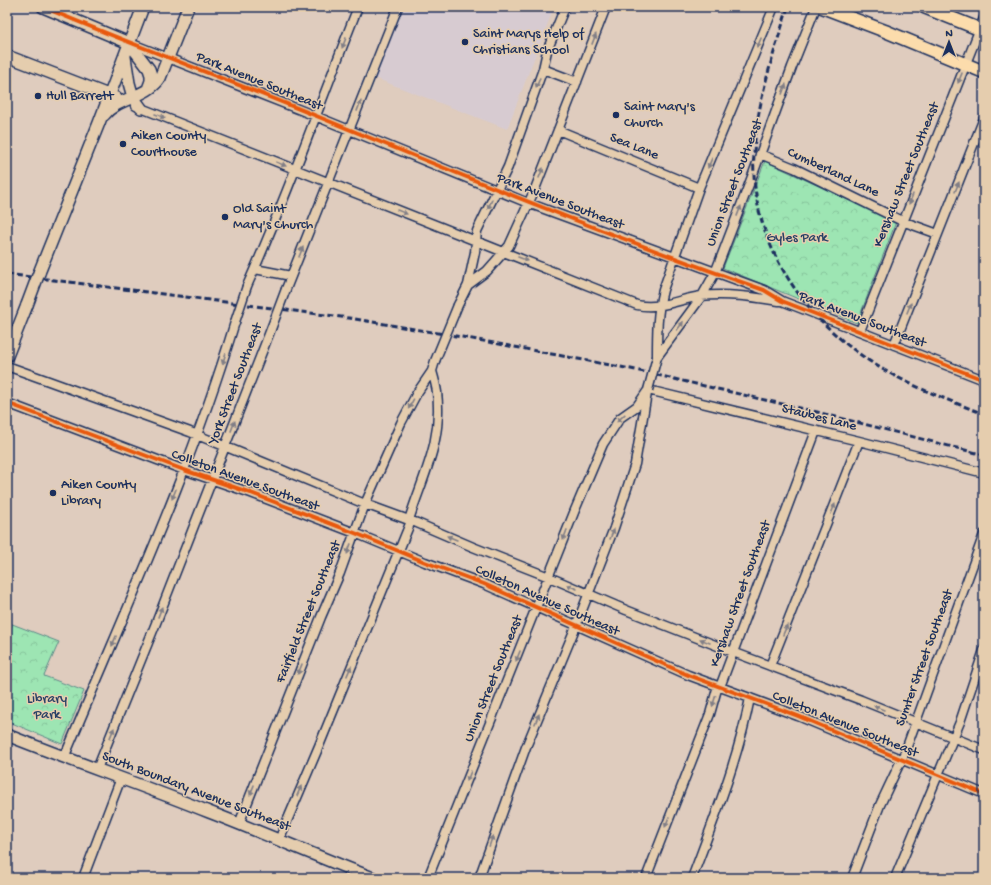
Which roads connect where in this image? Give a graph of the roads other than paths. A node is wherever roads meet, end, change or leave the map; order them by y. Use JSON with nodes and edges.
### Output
{"nodes":[{"id":1,"x":43,"y":7,"type":"edge"},
{"id":2,"x":143,"y":7,"type":"edge"},
{"id":3,"x":188,"y":7,"type":"edge"},
{"id":4,"x":358,"y":7,"type":"edge"},
{"id":5,"x":398,"y":7,"type":"edge"},
{"id":6,"x":565,"y":7,"type":"edge"},
{"id":7,"x":606,"y":7,"type":"edge"},
{"id":8,"x":774,"y":7,"type":"edge"},
{"id":9,"x":816,"y":7,"type":"edge"},
{"id":10,"x":822,"y":7,"type":"edge"},
{"id":11,"x":924,"y":7,"type":"edge"},
{"id":12,"x":983,"y":26,"type":"edge"},
{"id":13,"x":129,"y":43,"type":"junction"},
{"id":14,"x":125,"y":55,"type":"junction"},
{"id":15,"x":7,"y":56,"type":"edge"},
{"id":16,"x":168,"y":58,"type":"junction"},
{"id":17,"x":965,"y":65,"type":"junction"},
{"id":18,"x":543,"y":69,"type":"junction"},
{"id":19,"x":984,"y":72,"type":"edge"},
{"id":20,"x":577,"y":82,"type":"junction"},
{"id":21,"x":148,"y":89,"type":"junction"},
{"id":22,"x":110,"y":96,"type":"junction"},
{"id":23,"x":128,"y":99,"type":"junction"},
{"id":24,"x":141,"y":108,"type":"joint"},
{"id":25,"x":316,"y":116,"type":"junction"},
{"id":26,"x":984,"y":118,"type":"edge"},
{"id":27,"x":100,"y":123,"type":"junction"},
{"id":28,"x":350,"y":130,"type":"junction"},
{"id":29,"x":558,"y":130,"type":"junction"},
{"id":30,"x":760,"y":154,"type":"junction"},
{"id":31,"x":296,"y":170,"type":"junction"},
{"id":32,"x":329,"y":183,"type":"junction"},
{"id":33,"x":699,"y":188,"type":"junction"},
{"id":34,"x":497,"y":190,"type":"junction"},
{"id":35,"x":528,"y":202,"type":"junction"},
{"id":36,"x":902,"y":221,"type":"junction"},
{"id":37,"x":938,"y":234,"type":"junction"},
{"id":38,"x":476,"y":241,"type":"junction"},
{"id":39,"x":504,"y":252,"type":"junction"},
{"id":40,"x":675,"y":258,"type":"junction"},
{"id":41,"x":255,"y":269,"type":"junction"},
{"id":42,"x":715,"y":273,"type":"junction"},
{"id":43,"x":291,"y":276,"type":"junction"},
{"id":44,"x":468,"y":285,"type":"junction"},
{"id":45,"x":702,"y":296,"type":"junction"},
{"id":46,"x":782,"y":301,"type":"junction"},
{"id":47,"x":659,"y":306,"type":"junction"},
{"id":48,"x":860,"y":331,"type":"junction"},
{"id":49,"x":894,"y":344,"type":"junction"},
{"id":50,"x":7,"y":356,"type":"edge"},
{"id":51,"x":657,"y":357,"type":"junction"},
{"id":52,"x":7,"y":366,"type":"edge"},
{"id":53,"x":432,"y":371,"type":"junction"},
{"id":54,"x":984,"y":380,"type":"edge"},
{"id":55,"x":648,"y":390,"type":"junction"},
{"id":56,"x":7,"y":403,"type":"edge"},
{"id":57,"x":816,"y":431,"type":"junction"},
{"id":58,"x":196,"y":435,"type":"junction"},
{"id":59,"x":859,"y":441,"type":"junction"},
{"id":60,"x":226,"y":446,"type":"junction"},
{"id":61,"x":184,"y":470,"type":"junction"},
{"id":62,"x":984,"y":473,"type":"edge"},
{"id":63,"x":212,"y":480,"type":"junction"},
{"id":64,"x":365,"y":504,"type":"junction"},
{"id":65,"x":410,"y":521,"type":"junction"},
{"id":66,"x":355,"y":533,"type":"junction"},
{"id":67,"x":984,"y":534,"type":"edge"},
{"id":68,"x":399,"y":551,"type":"junction"},
{"id":69,"x":549,"y":577,"type":"junction"},
{"id":70,"x":588,"y":594,"type":"junction"},
{"id":71,"x":537,"y":608,"type":"junction"},
{"id":72,"x":576,"y":626,"type":"junction"},
{"id":73,"x":984,"y":650,"type":"edge"},
{"id":74,"x":733,"y":652,"type":"junction"},
{"id":75,"x":770,"y":666,"type":"junction"},
{"id":76,"x":720,"y":687,"type":"junction"},
{"id":77,"x":750,"y":698,"type":"junction"},
{"id":78,"x":916,"y":722,"type":"junction"},
{"id":79,"x":7,"y":735,"type":"edge"},
{"id":80,"x":953,"y":738,"type":"junction"},
{"id":81,"x":984,"y":750,"type":"edge"},
{"id":82,"x":64,"y":758,"type":"junction"},
{"id":83,"x":901,"y":760,"type":"junction"},
{"id":84,"x":97,"y":769,"type":"junction"},
{"id":85,"x":937,"y":775,"type":"junction"},
{"id":86,"x":121,"y":778,"type":"junction"},
{"id":87,"x":984,"y":794,"type":"edge"},
{"id":88,"x":239,"y":824,"type":"junction"},
{"id":89,"x":278,"y":840,"type":"junction"},
{"id":90,"x":83,"y":878,"type":"edge"},
{"id":91,"x":373,"y":878,"type":"edge"},
{"id":92,"x":428,"y":878,"type":"edge"},
{"id":93,"x":479,"y":878,"type":"edge"},
{"id":94,"x":646,"y":878,"type":"edge"},
{"id":95,"x":692,"y":878,"type":"edge"},
{"id":96,"x":852,"y":878,"type":"edge"},
{"id":97,"x":895,"y":878,"type":"edge"}],
"edges":[{"from":1,"to":13,"type":"main road"},
{"from":2,"to":13,"type":"main road"},
{"from":3,"to":16,"type":"main road"},
{"from":4,"to":25,"type":"street","name":"York Street Southeast","one_way":true},
{"from":28,"to":5,"type":"street","name":"York Street Southeast","one_way":true},
{"from":6,"to":18,"type":"street","name":"Fairfield Street Southeast"},
{"from":20,"to":7,"type":"street","name":"Fairfield Street Southeast","one_way":true},
{"from":8,"to":33,"type":"street","name":"Union Street Southeast","one_way":true},
{"from":30,"to":9,"type":"street","name":"Union Street Southeast","one_way":true},
{"from":10,"to":17,"type":"main road"},
{"from":11,"to":12,"type":"main road"},
{"from":12,"to":17,"type":"street","name":"Kershaw Street Southeast"},
{"from":13,"to":14,"type":"main road"},
{"from":13,"to":16,"type":"street","name":"Park Avenue Southeast"},
{"from":13,"to":21,"type":"main road"},
{"from":14,"to":22,"type":"main road"},
{"from":14,"to":23,"type":"main road"},
{"from":15,"to":22,"type":"main road"},
{"from":16,"to":21,"type":"main road"},
{"from":16,"to":25,"type":"street","name":"Park Avenue Southeast"},
{"from":17,"to":19,"type":"main road"},
{"from":17,"to":36,"type":"street","name":"Kershaw Street Southeast","one_way":true},
{"from":18,"to":20,"type":"street"},
{"from":18,"to":34,"type":"street","name":"Fairfield Street Southeast","one_way":true},
{"from":20,"to":29,"type":"street","name":"Fairfield Street Southeast"},
{"from":21,"to":23,"type":"main road"},
{"from":22,"to":23,"type":"main road"},
{"from":22,"to":27,"type":"main road"},
{"from":23,"to":24,"type":"main road"},
{"from":23,"to":27,"type":"main road"},
{"from":24,"to":31,"type":"street","name":"Park Avenue Southeast","one_way":true},
{"from":25,"to":28,"type":"street","name":"Park Avenue Southeast"},
{"from":25,"to":31,"type":"street","name":"York Street Southeast"},
{"from":37,"to":26,"type":"street","one_way":true},
{"from":27,"to":50,"type":"main road","bridge":true},
{"from":28,"to":32,"type":"street","name":"York Street Southeast"},
{"from":28,"to":34,"type":"street","name":"Park Avenue Southeast"},
{"from":29,"to":33,"type":"street","name":"Sea Lane"},
{"from":35,"to":29,"type":"street","name":"Fairfield Street Southeast","one_way":true},
{"from":30,"to":36,"type":"street","name":"Cumberland Lane"},
{"from":42,"to":30,"type":"street","name":"Union Street Southeast","one_way":true},
{"from":31,"to":32,"type":"street","name":"Park Avenue Southeast"},
{"from":31,"to":41,"type":"street","name":"York Street Southeast"},
{"from":32,"to":38,"type":"street","name":"Park Avenue Southeast","one_way":true},
{"from":43,"to":32,"type":"street","name":"York Street Southeast","one_way":true},
{"from":33,"to":40,"type":"street","name":"Union Street Southeast"},
{"from":34,"to":35,"type":"street","name":"Park Avenue Southeast"},
{"from":34,"to":38,"type":"street","name":"Fairfield Street Southeast","one_way":true},
{"from":35,"to":39,"type":"street","name":"Fairfield Street Southeast"},
{"from":35,"to":40,"type":"street","name":"Park Avenue Southeast"},
{"from":36,"to":37,"type":"street","name":"Cumberland Lane"},
{"from":36,"to":48,"type":"street","name":"Kershaw Street Southeast"},
{"from":49,"to":37,"type":"street","one_way":true},
{"from":38,"to":39,"type":"street","name":"Park Avenue Southeast"},
{"from":38,"to":44,"type":"street","name":"Fairfield Street Southeast"},
{"from":39,"to":44,"type":"street","name":"Fairfield Street Southeast"},
{"from":39,"to":47,"type":"street","name":"Park Avenue Southeast","one_way":true},
{"from":40,"to":42,"type":"street","name":"Park Avenue Southeast"},
{"from":40,"to":47,"type":"street","name":"Union Street Southeast"},
{"from":41,"to":43,"type":"street"},
{"from":41,"to":58,"type":"street","name":"York Street Southeast","one_way":true,"bridge":true},
{"from":42,"to":45,"type":"street","name":"Union Street Southeast"},
{"from":42,"to":46,"type":"street","name":"Park Avenue Southeast"},
{"from":60,"to":43,"type":"street","name":"York Street Southeast","one_way":true,"bridge":true},
{"from":44,"to":53,"type":"street","name":"Fairfield Street Southeast","bridge":true},
{"from":45,"to":46,"type":"street","name":"Park Avenue Southeast"},
{"from":45,"to":47,"type":"street","name":"Park Avenue Southeast"},
{"from":51,"to":45,"type":"street","name":"Union Street Southeast","one_way":true},
{"from":46,"to":48,"type":"street","name":"Park Avenue Southeast"},
{"from":47,"to":51,"type":"street","name":"Union Street Southeast"},
{"from":48,"to":49,"type":"street","name":"Park Avenue Southeast"},
{"from":49,"to":54,"type":"street","name":"Park Avenue Southeast"},
{"from":51,"to":55,"type":"street","name":"Union Street Southeast","bridge":true},
{"from":52,"to":58,"type":"street","name":"Colleton Avenue Southeast"},
{"from":53,"to":64,"type":"street","name":"Fairfield Street Southeast","one_way":true},
{"from":53,"to":65,"type":"street"},
{"from":55,"to":57,"type":"street","name":"Staubes Lane"},
{"from":55,"to":69,"type":"street","name":"Union Street Southeast","one_way":true},
{"from":70,"to":55,"type":"street","name":"Union Street Southeast","one_way":true},
{"from":56,"to":61,"type":"street","name":"Colleton Avenue Southeast"},
{"from":57,"to":59,"type":"street","name":"Staubes Lane"},
{"from":57,"to":74,"type":"street","name":"Kershaw Street Southeast"},
{"from":58,"to":60,"type":"street","name":"Colleton Avenue Southeast"},
{"from":58,"to":61,"type":"street","name":"York Street Southeast"},
{"from":59,"to":62,"type":"street","name":"Staubes Lane"},
{"from":75,"to":59,"type":"street","one_way":true},
{"from":60,"to":63,"type":"street","name":"York Street Southeast"},
{"from":60,"to":64,"type":"street","name":"Colleton Avenue Southeast"},
{"from":61,"to":63,"type":"street","name":"Colleton Avenue Southeast"},
{"from":61,"to":82,"type":"street","name":"York Street Southeast","one_way":true},
{"from":63,"to":66,"type":"street","name":"Colleton Avenue Southeast"},
{"from":84,"to":63,"type":"street","name":"York Street Southeast","one_way":true},
{"from":64,"to":65,"type":"street","name":"Colleton Avenue Southeast"},
{"from":64,"to":66,"type":"street","name":"Fairfield Street Southeast"},
{"from":65,"to":68,"type":"street"},
{"from":69,"to":65,"type":"street","name":"Colleton Avenue Southeast","one_way":true},
{"from":66,"to":68,"type":"street","name":"Colleton Avenue Southeast"},
{"from":66,"to":88,"type":"street","name":"Fairfield Street Southeast","one_way":true},
{"from":67,"to":78,"type":"street","name":"Sumter Street Southeast"},
{"from":68,"to":71,"type":"street","name":"Colleton Avenue Southeast"},
{"from":89,"to":68,"type":"street","one_way":true},
{"from":70,"to":69,"type":"street","name":"Colleton Avenue Southeast","one_way":true},
{"from":69,"to":71,"type":"street","name":"Union Street Southeast"},
{"from":70,"to":72,"type":"street","name":"Union Street Southeast"},
{"from":74,"to":70,"type":"street","name":"Colleton Avenue Southeast","one_way":true},
{"from":71,"to":72,"type":"street","name":"Colleton Avenue Southeast"},
{"from":71,"to":92,"type":"street","name":"Union Street Southeast","one_way":true},
{"from":72,"to":76,"type":"street","name":"Colleton Avenue Southeast"},
{"from":93,"to":72,"type":"street","name":"Union Street Southeast","one_way":true},
{"from":73,"to":80,"type":"street"},
{"from":74,"to":75,"type":"street","name":"Colleton Avenue Southeast"},
{"from":74,"to":76,"type":"street","name":"Kershaw Street Southeast"},
{"from":78,"to":75,"type":"street","name":"Colleton Avenue Southeast","one_way":true},
{"from":76,"to":77,"type":"street","name":"Colleton Avenue Southeast"},
{"from":76,"to":94,"type":"street","name":"Kershaw Street Southeast","one_way":true},
{"from":77,"to":83,"type":"street","name":"Colleton Avenue Southeast"},
{"from":77,"to":95,"type":"street"},
{"from":78,"to":80,"type":"street","name":"Colleton Avenue Southeast"},
{"from":78,"to":83,"type":"street","name":"Sumter Street Southeast"},
{"from":79,"to":82,"type":"main road","name":"South Boundary Avenue Southeast"},
{"from":80,"to":81,"type":"street","name":"Colleton Avenue Southeast"},
{"from":80,"to":85,"type":"street"},
{"from":82,"to":84,"type":"main road","name":"South Boundary Avenue Southeast"},
{"from":83,"to":85,"type":"street","name":"Colleton Avenue Southeast"},
{"from":83,"to":96,"type":"street","name":"Sumter Street Southeast"},
{"from":84,"to":86,"type":"main road","name":"South Boundary Avenue Southeast"},
{"from":85,"to":87,"type":"street","name":"Colleton Avenue Southeast"},
{"from":85,"to":97,"type":"street"},
{"from":86,"to":88,"type":"main road","name":"South Boundary Avenue Southeast"},
{"from":86,"to":90,"type":"street"},
{"from":88,"to":89,"type":"main road","name":"South Boundary Avenue Southeast"},
{"from":89,"to":91,"type":"main road","name":"South Boundary Avenue Southeast"}]}
